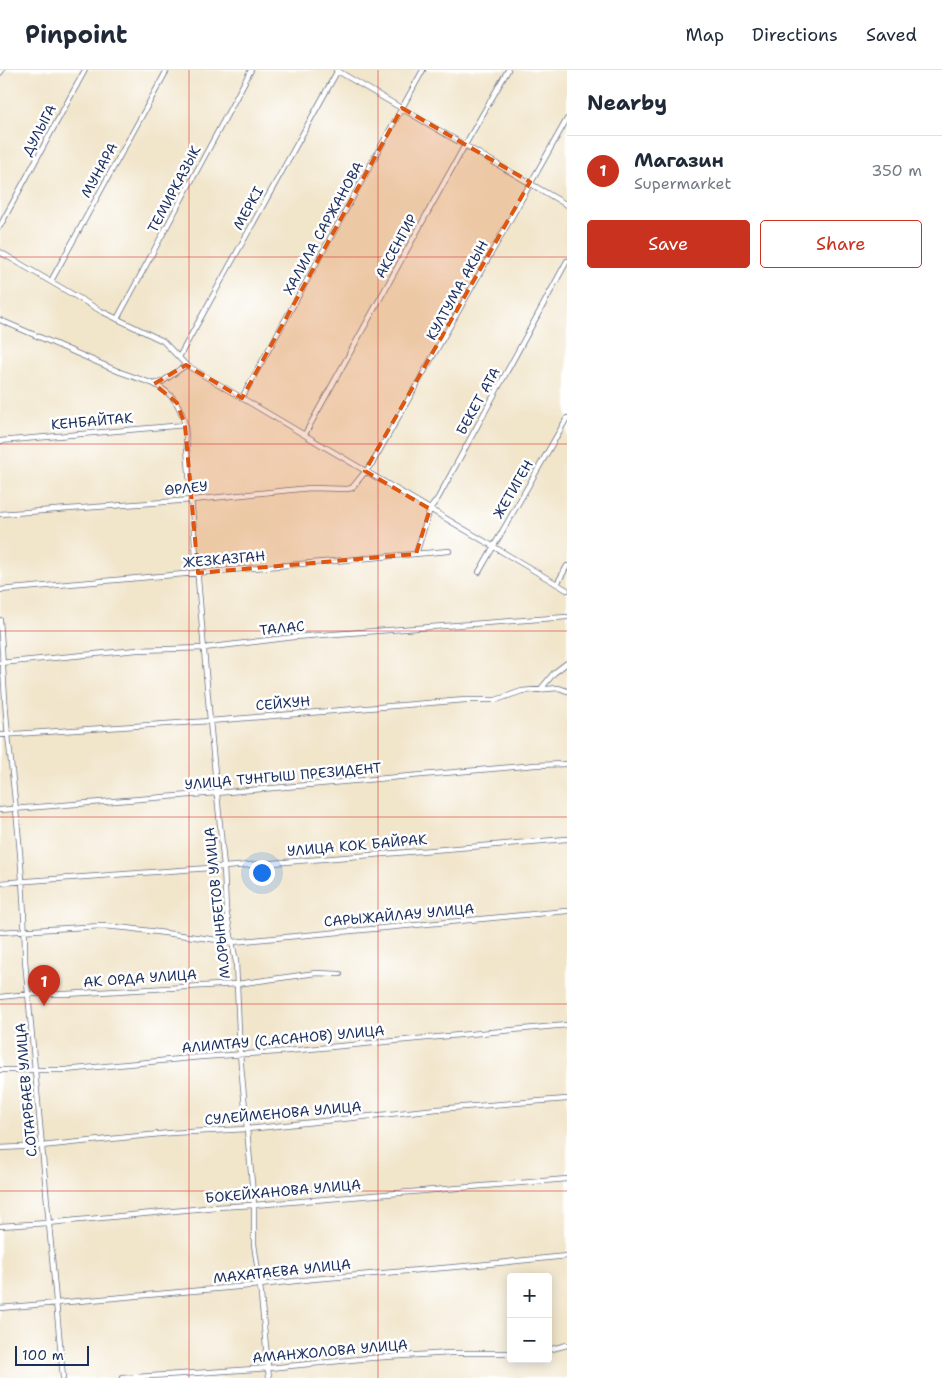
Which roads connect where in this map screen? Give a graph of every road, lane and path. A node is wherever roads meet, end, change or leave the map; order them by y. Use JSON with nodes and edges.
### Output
{"nodes":[{"id":1,"x":85,"y":70,"type":"edge"},
{"id":2,"x":167,"y":70,"type":"edge"},
{"id":3,"x":251,"y":70,"type":"edge"},
{"id":4,"x":337,"y":70,"type":"edge"},
{"id":5,"x":423,"y":70,"type":"edge"},
{"id":6,"x":508,"y":70,"type":"edge"},
{"id":7,"x":402,"y":108,"type":"junction"},
{"id":8,"x":567,"y":119,"type":"edge"},
{"id":9,"x":465,"y":145,"type":"junction"},
{"id":10,"x":530,"y":182,"type":"junction"},
{"id":11,"x":567,"y":205,"type":"edge"},
{"id":12,"x":0,"y":226,"type":"edge"},
{"id":13,"x":0,"y":252,"type":"edge"},
{"id":14,"x":567,"y":261,"type":"edge"},
{"id":15,"x":51,"y":281,"type":"junction"},
{"id":16,"x":117,"y":319,"type":"junction"},
{"id":17,"x":0,"y":320,"type":"edge"},
{"id":18,"x":179,"y":357,"type":"junction"},
{"id":19,"x":186,"y":365,"type":"junction"},
{"id":20,"x":154,"y":384,"type":"junction"},
{"id":21,"x":242,"y":398,"type":"junction"},
{"id":22,"x":567,"y":418,"type":"edge"},
{"id":23,"x":185,"y":424,"type":"junction"},
{"id":24,"x":304,"y":434,"type":"junction"},
{"id":25,"x":0,"y":441,"type":"edge"},
{"id":26,"x":365,"y":471,"type":"junction"},
{"id":27,"x":192,"y":500,"type":"junction"},
{"id":28,"x":430,"y":509,"type":"junction"},
{"id":29,"x":0,"y":514,"type":"edge"},
{"id":30,"x":494,"y":546,"type":"junction"},
{"id":31,"x":449,"y":551,"type":"dead end"},
{"id":32,"x":416,"y":554,"type":"junction"},
{"id":33,"x":567,"y":566,"type":"edge"},
{"id":34,"x":479,"y":572,"type":"dead end"},
{"id":35,"x":198,"y":573,"type":"junction"},
{"id":36,"x":557,"y":584,"type":"junction"},
{"id":37,"x":0,"y":590,"type":"edge"},
{"id":38,"x":567,"y":590,"type":"edge"},
{"id":39,"x":567,"y":617,"type":"edge"},
{"id":40,"x":0,"y":620,"type":"edge"},
{"id":41,"x":204,"y":648,"type":"junction"},
{"id":42,"x":2,"y":663,"type":"edge"},
{"id":43,"x":567,"y":663,"type":"edge"},
{"id":44,"x":540,"y":690,"type":"junction"},
{"id":45,"x":567,"y":690,"type":"edge"},
{"id":46,"x":210,"y":721,"type":"junction"},
{"id":47,"x":8,"y":734,"type":"junction"},
{"id":48,"x":0,"y":735,"type":"edge"},
{"id":49,"x":567,"y":764,"type":"edge"},
{"id":50,"x":216,"y":793,"type":"junction"},
{"id":51,"x":0,"y":810,"type":"edge"},
{"id":52,"x":15,"y":810,"type":"junction"},
{"id":53,"x":567,"y":839,"type":"edge"},
{"id":54,"x":224,"y":867,"type":"junction"},
{"id":55,"x":22,"y":882,"type":"junction"},
{"id":56,"x":0,"y":883,"type":"edge"},
{"id":57,"x":567,"y":911,"type":"edge"},
{"id":58,"x":25,"y":930,"type":"junction"},
{"id":59,"x":0,"y":932,"type":"edge"},
{"id":60,"x":232,"y":942,"type":"junction"},
{"id":61,"x":340,"y":974,"type":"dead end"},
{"id":62,"x":237,"y":984,"type":"junction"},
{"id":63,"x":28,"y":994,"type":"junction"},
{"id":64,"x":0,"y":997,"type":"edge"},
{"id":65,"x":567,"y":1024,"type":"edge"},
{"id":66,"x":240,"y":1054,"type":"junction"},
{"id":67,"x":0,"y":1070,"type":"edge"},
{"id":68,"x":35,"y":1071,"type":"junction"},
{"id":69,"x":567,"y":1099,"type":"edge"},
{"id":70,"x":247,"y":1129,"type":"junction"},
{"id":71,"x":41,"y":1146,"type":"junction"},
{"id":72,"x":0,"y":1148,"type":"edge"},
{"id":73,"x":567,"y":1178,"type":"edge"},
{"id":74,"x":254,"y":1205,"type":"junction"},
{"id":75,"x":48,"y":1223,"type":"junction"},
{"id":76,"x":0,"y":1226,"type":"edge"},
{"id":77,"x":567,"y":1256,"type":"edge"},
{"id":78,"x":260,"y":1286,"type":"junction"},
{"id":79,"x":57,"y":1303,"type":"junction"},
{"id":80,"x":0,"y":1308,"type":"edge"},
{"id":81,"x":567,"y":1345,"type":"edge"},
{"id":82,"x":552,"y":1349,"type":"edge"},
{"id":83,"x":507,"y":1352,"type":"edge"},
{"id":84,"x":269,"y":1368,"type":"junction"},
{"id":85,"x":63,"y":1378,"type":"edge"},
{"id":86,"x":122,"y":1378,"type":"edge"},
{"id":87,"x":270,"y":1378,"type":"edge"}],
"edges":[{"from":1,"to":12,"type":"street","name":"ДУЛЫГА"},
{"from":2,"to":15,"type":"street","name":"МУНАРА"},
{"from":3,"to":16,"type":"street","name":"ТЕМИРКАЗЫК"},
{"from":4,"to":7,"type":"street"},
{"from":4,"to":18,"type":"street","name":"МЕРКІ"},
{"from":5,"to":7,"type":"street","name":"ХАЛИЛА САРЖАНОВА"},
{"from":6,"to":9,"type":"street","name":"АКСЕНГИР"},
{"from":7,"to":9,"type":"street"},
{"from":7,"to":21,"type":"street","name":"ХАЛИЛА САРЖАНОВА"},
{"from":8,"to":10,"type":"street","name":"КУЛТУМА АКЫН"},
{"from":9,"to":10,"type":"street"},
{"from":9,"to":24,"type":"street","name":"АКСЕНГИР"},
{"from":10,"to":11,"type":"street"},
{"from":10,"to":26,"type":"street","name":"КУЛТУМА АКЫН"},
{"from":13,"to":15,"type":"street"},
{"from":14,"to":28,"type":"street","name":"БЕКЕТ АТА"},
{"from":15,"to":16,"type":"street"},
{"from":16,"to":18,"type":"street"},
{"from":17,"to":20,"type":"street","name":"М.ОРЫНБЕТОВ УЛИЦА"},
{"from":18,"to":19,"type":"street"},
{"from":19,"to":20,"type":"street"},
{"from":19,"to":21,"type":"street"},
{"from":20,"to":23,"type":"street","name":"М.ОРЫНБЕТОВ УЛИЦА"},
{"from":21,"to":24,"type":"street"},
{"from":22,"to":30,"type":"street","name":"ЖЕТИГЕН"},
{"from":23,"to":25,"type":"street","name":"КЕНБАЙТАК"},
{"from":23,"to":27,"type":"street","name":"М.ОРЫНБЕТОВ УЛИЦА"},
{"from":24,"to":26,"type":"street"},
{"from":26,"to":27,"type":"street","name":"ӨРЛЕУ"},
{"from":26,"to":28,"type":"street"},
{"from":27,"to":29,"type":"street","name":"ӨРЛЕУ"},
{"from":27,"to":35,"type":"street","name":"М.ОРЫНБЕТОВ УЛИЦА"},
{"from":28,"to":30,"type":"street"},
{"from":28,"to":32,"type":"street","name":"БЕКЕТ АТА"},
{"from":30,"to":34,"type":"street","name":"ЖЕТИГЕН"},
{"from":30,"to":36,"type":"street"},
{"from":31,"to":32,"type":"street","name":"ЖЕЗКАЗГАН"},
{"from":32,"to":35,"type":"street","name":"ЖЕЗКАЗГАН"},
{"from":33,"to":36,"type":"street"},
{"from":35,"to":37,"type":"street","name":"ЖЕЗКАЗГАН"},
{"from":35,"to":41,"type":"street","name":"М.ОРЫНБЕТОВ УЛИЦА"},
{"from":36,"to":38,"type":"street"},
{"from":39,"to":41,"type":"street","name":"ТАЛАС"},
{"from":40,"to":42,"type":"street","name":"С.ОТАРБАЕВ УЛИЦА"},
{"from":41,"to":42,"type":"street","name":"ТАЛАС"},
{"from":41,"to":46,"type":"street","name":"М.ОРЫНБЕТОВ УЛИЦА"},
{"from":42,"to":47,"type":"street","name":"С.ОТАРБАЕВ УЛИЦА"},
{"from":43,"to":44,"type":"street"},
{"from":44,"to":45,"type":"street","name":"СЕЙХУН"},
{"from":44,"to":46,"type":"street","name":"СЕЙХУН"},
{"from":46,"to":47,"type":"street","name":"СЕЙХУН"},
{"from":46,"to":50,"type":"street","name":"М.ОРЫНБЕТОВ УЛИЦА"},
{"from":47,"to":48,"type":"street","name":"СЕЙХУН"},
{"from":47,"to":52,"type":"street","name":"С.ОТАРБАЕВ УЛИЦА"},
{"from":49,"to":50,"type":"street","name":"УЛИЦА ТУНГЫШ ПРЕЗИДЕНТ"},
{"from":50,"to":52,"type":"street","name":"УЛИЦА ТУНГЫШ ПРЕЗИДЕНТ"},
{"from":50,"to":54,"type":"street","name":"М.ОРЫНБЕТОВ УЛИЦА"},
{"from":51,"to":52,"type":"street","name":"УЛИЦА ТУНГЫШ ПРЕЗИДЕНТ"},
{"from":52,"to":55,"type":"street","name":"С.ОТАРБАЕВ УЛИЦА"},
{"from":53,"to":54,"type":"street","name":"УЛИЦА КОК БАЙРАК"},
{"from":54,"to":55,"type":"street","name":"УЛИЦА КОК БАЙРАК"},
{"from":54,"to":60,"type":"street","name":"М.ОРЫНБЕТОВ УЛИЦА"},
{"from":55,"to":56,"type":"street","name":"УЛИЦА КОК БАЙРАК"},
{"from":55,"to":58,"type":"street","name":"С.ОТАРБАЕВ УЛИЦА"},
{"from":57,"to":60,"type":"street","name":"САРЫЖАЙЛАУ УЛИЦА"},
{"from":58,"to":59,"type":"street","name":"САРЫЖАЙЛАУ УЛИЦА"},
{"from":58,"to":60,"type":"street","name":"САРЫЖАЙЛАУ УЛИЦА"},
{"from":58,"to":63,"type":"street","name":"С.ОТАРБАЕВ УЛИЦА"},
{"from":60,"to":62,"type":"street","name":"М.ОРЫНБЕТОВ УЛИЦА"},
{"from":61,"to":62,"type":"street","name":"АК ОРДА УЛИЦА"},
{"from":62,"to":63,"type":"street","name":"АК ОРДА УЛИЦА"},
{"from":62,"to":66,"type":"street","name":"М.ОРЫНБЕТОВ УЛИЦА"},
{"from":63,"to":64,"type":"street","name":"АК ОРДА УЛИЦА"},
{"from":63,"to":68,"type":"street","name":"С.ОТАРБАЕВ УЛИЦА"},
{"from":65,"to":66,"type":"street","name":"АЛИМТАУ (С.АСАНОВ) УЛИЦА"},
{"from":66,"to":68,"type":"street","name":"АЛИМТАУ (С.АСАНОВ) УЛИЦА"},
{"from":66,"to":70,"type":"street","name":"М.ОРЫНБЕТОВ УЛИЦА"},
{"from":67,"to":68,"type":"street","name":"АЛИМТАУ (С.АСАНОВ) УЛИЦА"},
{"from":68,"to":71,"type":"street","name":"С.ОТАРБАЕВ УЛИЦА"},
{"from":69,"to":70,"type":"street","name":"СУЛЕЙМЕНОВА УЛИЦА"},
{"from":70,"to":71,"type":"street","name":"СУЛЕЙМЕНОВА УЛИЦА"},
{"from":70,"to":74,"type":"street","name":"М.ОРЫНБЕТОВ УЛИЦА"},
{"from":71,"to":72,"type":"street","name":"СУЛЕЙМЕНОВА УЛИЦА"},
{"from":71,"to":75,"type":"street","name":"С.ОТАРБАЕВ УЛИЦА"},
{"from":73,"to":74,"type":"street","name":"БОКЕЙХАНОВА УЛИЦА"},
{"from":74,"to":75,"type":"street","name":"БОКЕЙХАНОВА УЛИЦА"},
{"from":74,"to":78,"type":"street","name":"М.ОРЫНБЕТОВ УЛИЦА"},
{"from":75,"to":76,"type":"street","name":"БОКЕЙХАНОВА УЛИЦА"},
{"from":75,"to":79,"type":"street","name":"С.ОТАРБАЕВ УЛИЦА"},
{"from":77,"to":78,"type":"street","name":"МАХАТАЕВА УЛИЦА"},
{"from":78,"to":79,"type":"street","name":"МАХАТАЕВА УЛИЦА"},
{"from":78,"to":84,"type":"street","name":"М.ОРЫНБЕТОВ УЛИЦА"},
{"from":79,"to":80,"type":"street","name":"МАХАТАЕВА УЛИЦА"},
{"from":79,"to":85,"type":"street","name":"С.ОТАРБАЕВ УЛИЦА"},
{"from":81,"to":82,"type":"street"},
{"from":83,"to":84,"type":"street","name":"АМАНЖОЛОВА УЛИЦА"},
{"from":84,"to":86,"type":"street","name":"АМАНЖОЛОВА УЛИЦА"},
{"from":84,"to":87,"type":"street","name":"М.ОРЫНБЕТОВ УЛИЦА"}]}
